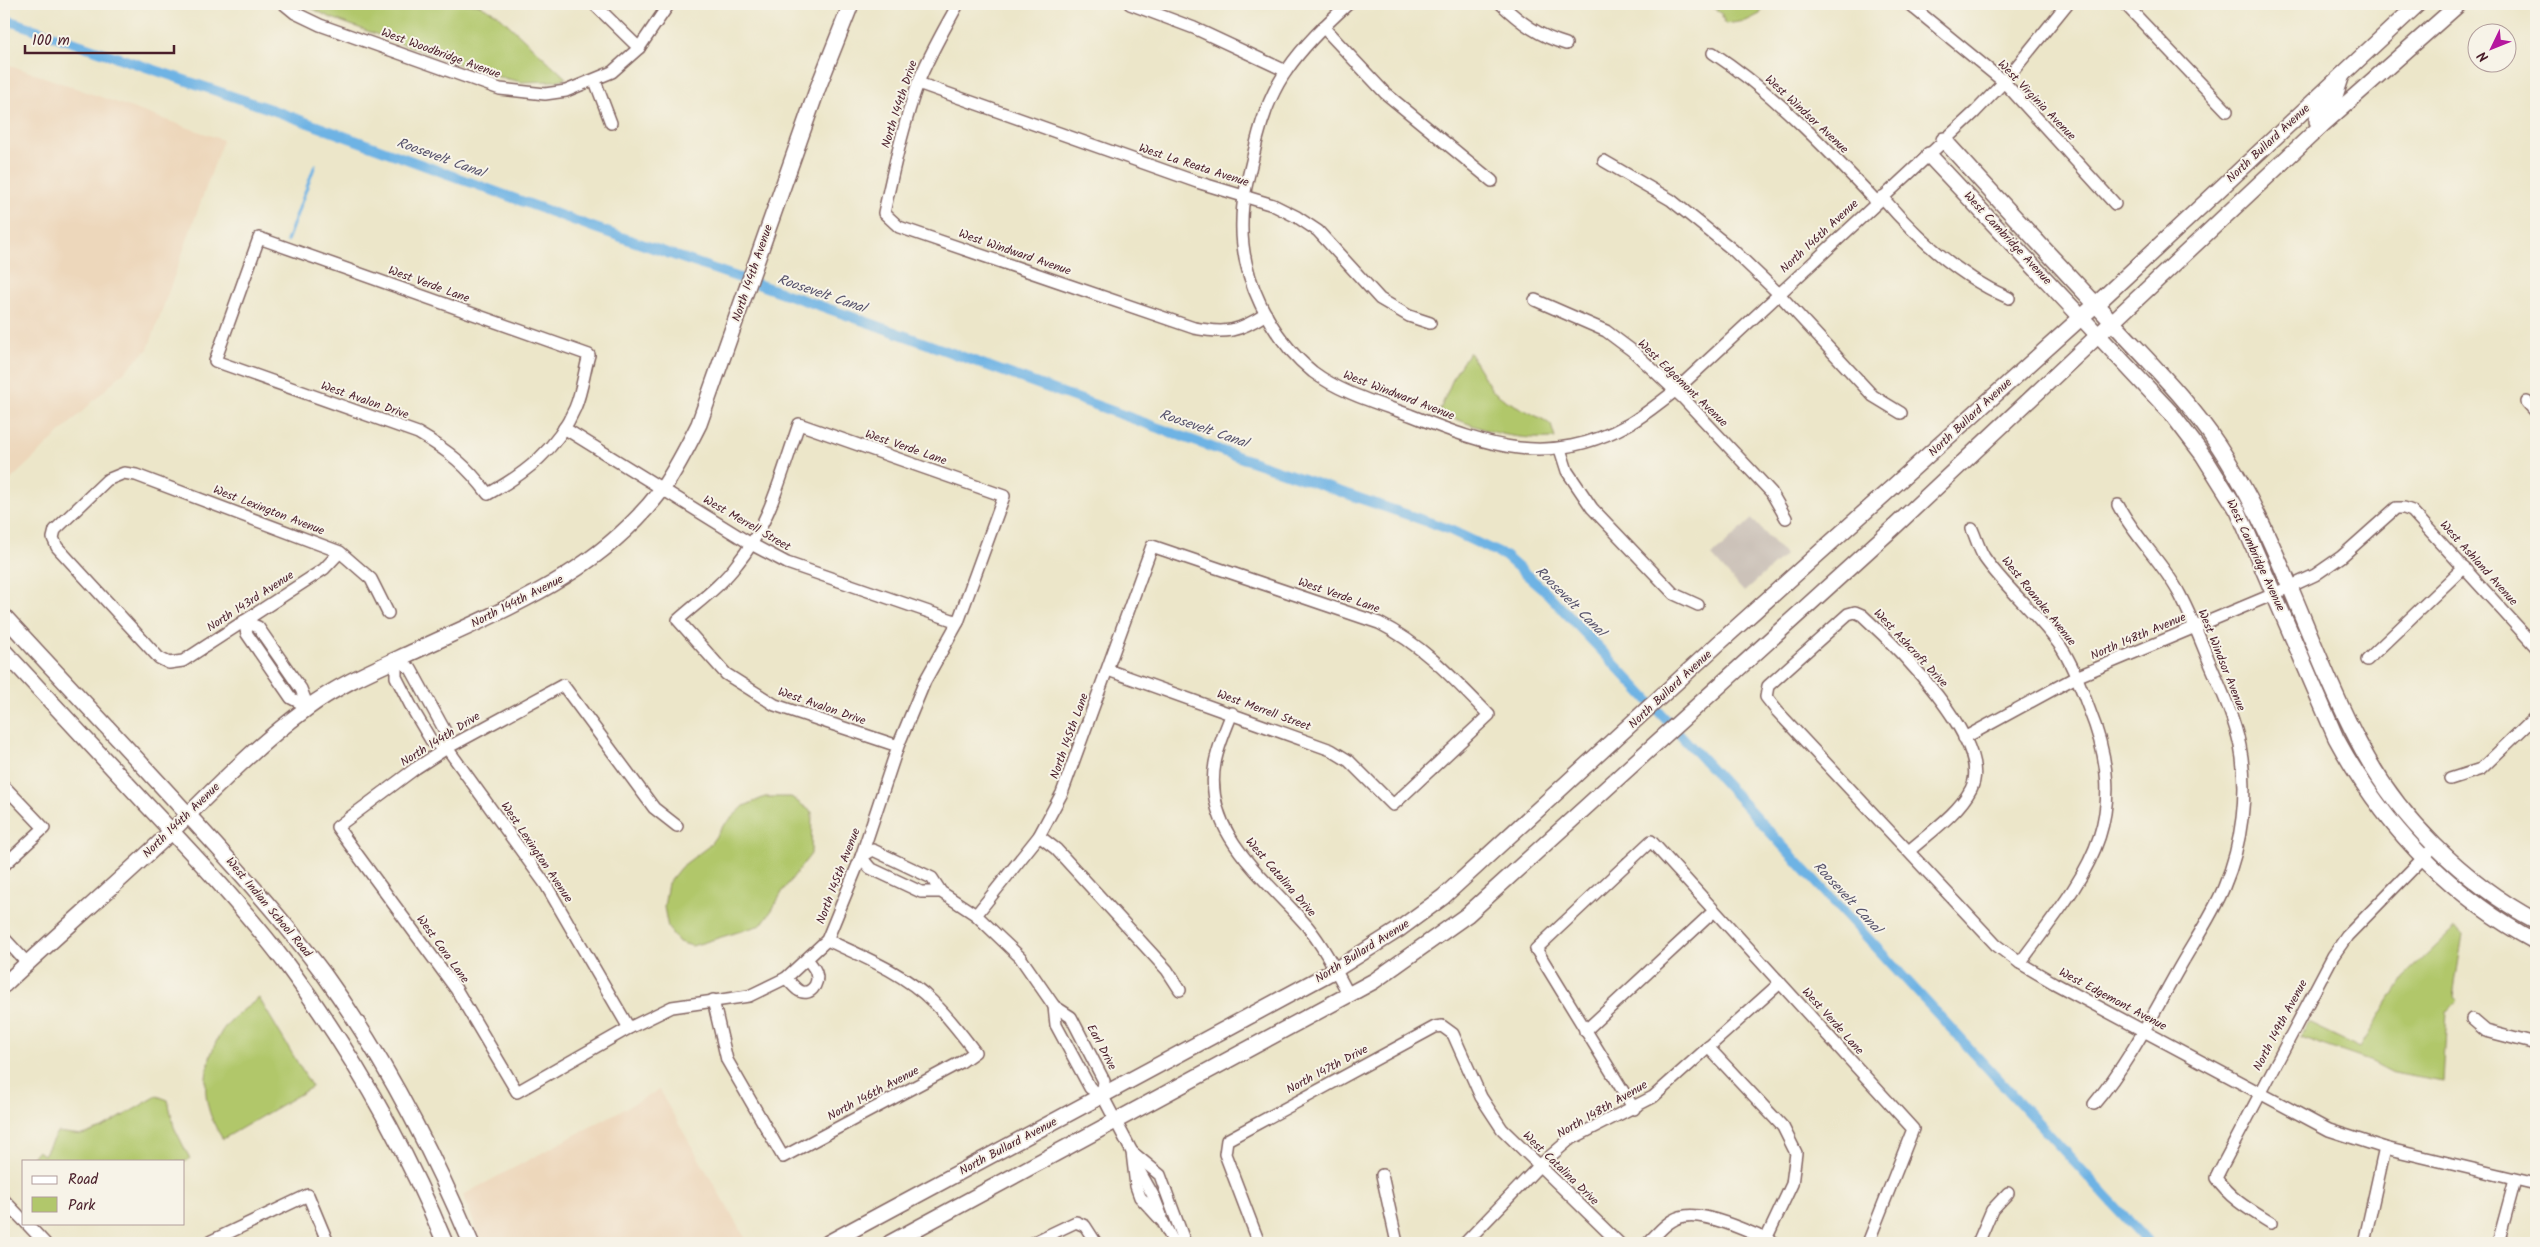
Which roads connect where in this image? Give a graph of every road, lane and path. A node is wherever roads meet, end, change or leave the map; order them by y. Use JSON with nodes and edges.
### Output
{"nodes":[{"id":1,"x":284,"y":4,"type":"edge"},
{"id":2,"x":594,"y":4,"type":"edge"},
{"id":3,"x":669,"y":4,"type":"edge"},
{"id":4,"x":851,"y":4,"type":"edge"},
{"id":5,"x":958,"y":4,"type":"edge"},
{"id":6,"x":1130,"y":4,"type":"edge"},
{"id":7,"x":1348,"y":4,"type":"edge"},
{"id":8,"x":1501,"y":4,"type":"edge"},
{"id":9,"x":1909,"y":4,"type":"edge"},
{"id":10,"x":2067,"y":4,"type":"edge"},
{"id":11,"x":2126,"y":4,"type":"edge"},
{"id":12,"x":2418,"y":4,"type":"edge"},
{"id":13,"x":2459,"y":4,"type":"edge"},
{"id":14,"x":1323,"y":27,"type":"junction"},
{"id":15,"x":1566,"y":44,"type":"dead end"},
{"id":16,"x":639,"y":48,"type":"junction"},
{"id":17,"x":1713,"y":53,"type":"dead end"},
{"id":18,"x":1286,"y":71,"type":"junction"},
{"id":19,"x":2343,"y":74,"type":"junction"},
{"id":20,"x":595,"y":81,"type":"junction"},
{"id":21,"x":2004,"y":82,"type":"junction"},
{"id":22,"x":918,"y":84,"type":"junction"},
{"id":23,"x":2227,"y":111,"type":"dead end"},
{"id":24,"x":611,"y":124,"type":"dead end"},
{"id":25,"x":2321,"y":126,"type":"junction"},
{"id":26,"x":1944,"y":140,"type":"junction"},
{"id":27,"x":1929,"y":154,"type":"junction"},
{"id":28,"x":1604,"y":161,"type":"dead end"},
{"id":29,"x":1492,"y":181,"type":"dead end"},
{"id":30,"x":1244,"y":196,"type":"junction"},
{"id":31,"x":1879,"y":200,"type":"junction"},
{"id":32,"x":2115,"y":204,"type":"dead end"},
{"id":33,"x":888,"y":219,"type":"joint"},
{"id":34,"x":1778,"y":294,"type":"junction"},
{"id":35,"x":2010,"y":298,"type":"dead end"},
{"id":36,"x":1535,"y":300,"type":"dead end"},
{"id":37,"x":2096,"y":304,"type":"junction"},
{"id":38,"x":1266,"y":314,"type":"junction"},
{"id":39,"x":2082,"y":317,"type":"junction"},
{"id":40,"x":1430,"y":322,"type":"dead end"},
{"id":41,"x":2113,"y":322,"type":"junction"},
{"id":42,"x":2100,"y":336,"type":"junction"},
{"id":43,"x":215,"y":360,"type":"joint"},
{"id":44,"x":1675,"y":391,"type":"junction"},
{"id":45,"x":2527,"y":402,"type":"dead end"},
{"id":46,"x":2536,"y":412,"type":"edge"},
{"id":47,"x":1901,"y":413,"type":"dead end"},
{"id":48,"x":564,"y":428,"type":"junction"},
{"id":49,"x":1560,"y":449,"type":"junction"},
{"id":50,"x":662,"y":488,"type":"junction"},
{"id":51,"x":1004,"y":496,"type":"joint"},
{"id":52,"x":2118,"y":505,"type":"dead end"},
{"id":53,"x":2396,"y":508,"type":"joint"},
{"id":54,"x":1786,"y":518,"type":"dead end"},
{"id":55,"x":1972,"y":529,"type":"dead end"},
{"id":56,"x":751,"y":544,"type":"junction"},
{"id":57,"x":1152,"y":546,"type":"joint"},
{"id":58,"x":340,"y":552,"type":"junction"},
{"id":59,"x":2464,"y":567,"type":"junction"},
{"id":60,"x":2289,"y":587,"type":"junction"},
{"id":61,"x":2274,"y":594,"type":"junction"},
{"id":62,"x":1698,"y":605,"type":"dead end"},
{"id":63,"x":388,"y":613,"type":"dead end"},
{"id":64,"x":4,"y":616,"type":"edge"},
{"id":65,"x":244,"y":621,"type":"junction"},
{"id":66,"x":958,"y":622,"type":"junction"},
{"id":67,"x":2194,"y":627,"type":"junction"},
{"id":68,"x":2536,"y":647,"type":"edge"},
{"id":69,"x":4,"y":651,"type":"edge"},
{"id":70,"x":396,"y":659,"type":"junction"},
{"id":71,"x":2367,"y":660,"type":"dead end"},
{"id":72,"x":169,"y":663,"type":"joint"},
{"id":73,"x":1108,"y":670,"type":"junction"},
{"id":74,"x":2076,"y":677,"type":"junction"},
{"id":75,"x":1766,"y":697,"type":"joint"},
{"id":76,"x":308,"y":707,"type":"junction"},
{"id":77,"x":1232,"y":713,"type":"junction"},
{"id":78,"x":2536,"y":716,"type":"edge"},
{"id":79,"x":1964,"y":738,"type":"junction"},
{"id":80,"x":898,"y":746,"type":"junction"},
{"id":81,"x":446,"y":748,"type":"junction"},
{"id":82,"x":2450,"y":779,"type":"dead end"},
{"id":83,"x":4,"y":786,"type":"edge"},
{"id":84,"x":1394,"y":805,"type":"joint"},
{"id":85,"x":188,"y":814,"type":"junction"},
{"id":86,"x":677,"y":826,"type":"dead end"},
{"id":87,"x":337,"y":827,"type":"joint"},
{"id":88,"x":172,"y":831,"type":"junction"},
{"id":89,"x":1039,"y":836,"type":"junction"},
{"id":90,"x":2436,"y":846,"type":"junction"},
{"id":91,"x":1909,"y":851,"type":"junction"},
{"id":92,"x":861,"y":857,"type":"junction"},
{"id":93,"x":2423,"y":858,"type":"junction"},
{"id":94,"x":4,"y":865,"type":"edge"},
{"id":95,"x":941,"y":892,"type":"junction"},
{"id":96,"x":1714,"y":911,"type":"junction"},
{"id":97,"x":976,"y":915,"type":"junction"},
{"id":98,"x":2536,"y":922,"type":"edge"},
{"id":99,"x":4,"y":938,"type":"edge"},
{"id":100,"x":828,"y":940,"type":"junction"},
{"id":101,"x":2536,"y":942,"type":"edge"},
{"id":102,"x":807,"y":959,"type":"junction"},
{"id":103,"x":27,"y":963,"type":"junction"},
{"id":104,"x":2020,"y":963,"type":"junction"},
{"id":105,"x":1335,"y":970,"type":"junction"},
{"id":106,"x":786,"y":978,"type":"junction"},
{"id":107,"x":1780,"y":983,"type":"junction"},
{"id":108,"x":4,"y":985,"type":"edge"},
{"id":109,"x":1180,"y":990,"type":"dead end"},
{"id":110,"x":1349,"y":995,"type":"junction"},
{"id":111,"x":713,"y":1000,"type":"junction"},
{"id":112,"x":1054,"y":1006,"type":"junction"},
{"id":113,"x":2472,"y":1019,"type":"dead end"},
{"id":114,"x":629,"y":1028,"type":"junction"},
{"id":115,"x":1449,"y":1028,"type":"joint"},
{"id":116,"x":1585,"y":1031,"type":"junction"},
{"id":117,"x":2144,"y":1032,"type":"junction"},
{"id":118,"x":2536,"y":1044,"type":"edge"},
{"id":119,"x":1708,"y":1047,"type":"junction"},
{"id":120,"x":517,"y":1092,"type":"joint"},
{"id":121,"x":2260,"y":1092,"type":"junction"},
{"id":122,"x":1102,"y":1095,"type":"junction"},
{"id":123,"x":2094,"y":1104,"type":"dead end"},
{"id":124,"x":1634,"y":1109,"type":"junction"},
{"id":125,"x":1116,"y":1121,"type":"junction"},
{"id":126,"x":2385,"y":1148,"type":"junction"},
{"id":127,"x":1134,"y":1158,"type":"junction"},
{"id":128,"x":1539,"y":1166,"type":"junction"},
{"id":129,"x":1382,"y":1175,"type":"dead end"},
{"id":130,"x":2515,"y":1180,"type":"junction"},
{"id":131,"x":2536,"y":1184,"type":"edge"},
{"id":132,"x":2008,"y":1193,"type":"dead end"},
{"id":133,"x":4,"y":1200,"type":"edge"},
{"id":134,"x":22,"y":1219,"type":"edge"},
{"id":135,"x":2271,"y":1222,"type":"dead end"},
{"id":136,"x":27,"y":1224,"type":"edge"},
{"id":137,"x":1771,"y":1241,"type":"edge"},
{"id":138,"x":1255,"y":1242,"type":"edge"},
{"id":139,"x":45,"y":1243,"type":"edge"},
{"id":140,"x":207,"y":1243,"type":"edge"},
{"id":141,"x":328,"y":1243,"type":"edge"},
{"id":142,"x":445,"y":1243,"type":"edge"},
{"id":143,"x":471,"y":1243,"type":"edge"},
{"id":144,"x":828,"y":1243,"type":"edge"},
{"id":145,"x":890,"y":1243,"type":"edge"},
{"id":146,"x":1032,"y":1243,"type":"edge"},
{"id":147,"x":1096,"y":1243,"type":"edge"},
{"id":148,"x":1174,"y":1243,"type":"edge"},
{"id":149,"x":1185,"y":1243,"type":"edge"},
{"id":150,"x":1397,"y":1243,"type":"edge"},
{"id":151,"x":1465,"y":1243,"type":"edge"},
{"id":152,"x":1619,"y":1243,"type":"edge"},
{"id":153,"x":1648,"y":1243,"type":"edge"},
{"id":154,"x":1868,"y":1243,"type":"edge"},
{"id":155,"x":1978,"y":1243,"type":"edge"},
{"id":156,"x":2364,"y":1243,"type":"edge"},
{"id":157,"x":2498,"y":1243,"type":"edge"}],
"edges":[{"from":1,"to":20,"type":"street","name":"West Woodbridge Avenue"},
{"from":2,"to":16,"type":"street"},
{"from":3,"to":16,"type":"street","name":"West Woodbridge Avenue"},
{"from":4,"to":50,"type":"main road","name":"North 144th Avenue"},
{"from":5,"to":22,"type":"street","name":"North 144th Drive"},
{"from":6,"to":18,"type":"street"},
{"from":7,"to":14,"type":"street"},
{"from":8,"to":15,"type":"street"},
{"from":9,"to":21,"type":"street","name":"West Virginia Avenue"},
{"from":10,"to":21,"type":"street","name":"North 146th Avenue"},
{"from":11,"to":23,"type":"street"},
{"from":12,"to":19,"type":"main road","name":"North Bullard Avenue"},
{"from":13,"to":25,"type":"main road","name":"North Bullard Avenue"},
{"from":14,"to":18,"type":"street"},
{"from":14,"to":29,"type":"street"},
{"from":16,"to":20,"type":"street","name":"West Woodbridge Avenue"},
{"from":17,"to":31,"type":"street","name":"West Windsor Avenue"},
{"from":18,"to":30,"type":"street"},
{"from":19,"to":25,"type":"main road"},
{"from":19,"to":37,"type":"main road","name":"North Bullard Avenue"},
{"from":20,"to":24,"type":"street"},
{"from":21,"to":26,"type":"street","name":"North 146th Avenue"},
{"from":21,"to":32,"type":"street","name":"West Virginia Avenue"},
{"from":22,"to":30,"type":"street","name":"West La Reata Avenue"},
{"from":22,"to":33,"type":"street","name":"North 144th Drive"},
{"from":25,"to":41,"type":"main road","name":"North Bullard Avenue"},
{"from":26,"to":27,"type":"street","name":"North 146th Avenue"},
{"from":26,"to":37,"type":"main road","name":"West Cambridge Avenue"},
{"from":27,"to":31,"type":"street","name":"North 146th Avenue"},
{"from":27,"to":39,"type":"main road","name":"West Cambridge Avenue"},
{"from":28,"to":34,"type":"street"},
{"from":30,"to":38,"type":"street"},
{"from":30,"to":40,"type":"street","name":"West La Reata Avenue"},
{"from":31,"to":34,"type":"street","name":"North 146th Avenue"},
{"from":31,"to":35,"type":"street","name":"West Windsor Avenue"},
{"from":33,"to":38,"type":"street","name":"West Windward Avenue"},
{"from":34,"to":44,"type":"street","name":"North 146th Avenue"},
{"from":34,"to":47,"type":"street"},
{"from":36,"to":44,"type":"street","name":"West Edgemont Avenue"},
{"from":37,"to":39,"type":"main road","name":"North Bullard Avenue"},
{"from":37,"to":41,"type":"main road","name":"West Cambridge Avenue"},
{"from":38,"to":49,"type":"street","name":"West Windward Avenue"},
{"from":39,"to":42,"type":"main road","name":"West Cambridge Avenue"},
{"from":39,"to":105,"type":"main road","name":"North Bullard Avenue"},
{"from":41,"to":42,"type":"main road","name":"North Bullard Avenue"},
{"from":41,"to":60,"type":"main road","name":"West Cambridge Avenue"},
{"from":42,"to":61,"type":"main road","name":"West Cambridge Avenue"},
{"from":42,"to":110,"type":"main road","name":"North Bullard Avenue"},
{"from":43,"to":48,"type":"street","name":"West Avalon Drive"},
{"from":43,"to":48,"type":"street","name":"West Verde Lane"},
{"from":44,"to":49,"type":"street","name":"North 146th Avenue"},
{"from":44,"to":54,"type":"street","name":"West Edgemont Avenue"},
{"from":45,"to":46,"type":"street"},
{"from":48,"to":50,"type":"street","name":"West Merrell Street"},
{"from":49,"to":62,"type":"street"},
{"from":50,"to":56,"type":"street","name":"West Merrell Street"},
{"from":50,"to":70,"type":"main road","name":"North 144th Avenue"},
{"from":51,"to":56,"type":"street","name":"West Verde Lane"},
{"from":51,"to":66,"type":"street","name":"North 145th Avenue"},
{"from":52,"to":67,"type":"street","name":"West Windsor Avenue"},
{"from":53,"to":59,"type":"street","name":"West Ashland Avenue"},
{"from":53,"to":60,"type":"street","name":"North 148th Avenue"},
{"from":55,"to":74,"type":"street","name":"West Roanoke Avenue"},
{"from":56,"to":66,"type":"street","name":"West Merrell Street"},
{"from":56,"to":80,"type":"street","name":"West Avalon Drive"},
{"from":57,"to":73,"type":"street","name":"North 145th Lane"},
{"from":57,"to":84,"type":"street","name":"West Verde Lane"},
{"from":58,"to":63,"type":"street","name":"West Lexington Avenue"},
{"from":58,"to":65,"type":"street","name":"North 143rd Avenue"},
{"from":58,"to":72,"type":"street","name":"West Lexington Avenue"},
{"from":59,"to":68,"type":"street","name":"West Ashland Avenue"},
{"from":59,"to":71,"type":"street"},
{"from":60,"to":61,"type":"street","name":"North 148th Avenue"},
{"from":60,"to":90,"type":"main road","name":"West Cambridge Avenue"},
{"from":61,"to":67,"type":"street","name":"North 148th Avenue"},
{"from":61,"to":93,"type":"main road","name":"West Cambridge Avenue"},
{"from":64,"to":85,"type":"main road","name":"West Indian School Road"},
{"from":65,"to":72,"type":"street","name":"North 143rd Avenue"},
{"from":65,"to":76,"type":"street"},
{"from":66,"to":80,"type":"street","name":"North 145th Avenue"},
{"from":67,"to":74,"type":"street","name":"North 148th Avenue"},
{"from":67,"to":117,"type":"street","name":"West Windsor Avenue"},
{"from":69,"to":88,"type":"main road","name":"West Indian School Road"},
{"from":70,"to":76,"type":"main road","name":"North 144th Avenue"},
{"from":70,"to":81,"type":"street","name":"West Lexington Avenue"},
{"from":70,"to":81,"type":"street","name":"West Lexington Avenue"},
{"from":73,"to":77,"type":"street","name":"West Merrell Street"},
{"from":73,"to":89,"type":"street","name":"North 145th Lane"},
{"from":74,"to":79,"type":"street","name":"North 148th Avenue"},
{"from":74,"to":104,"type":"street","name":"West Roanoke Avenue"},
{"from":75,"to":79,"type":"street","name":"West Ashcroft Drive"},
{"from":75,"to":91,"type":"street","name":"West Edgemont Avenue"},
{"from":76,"to":85,"type":"main road","name":"North 144th Avenue"},
{"from":77,"to":84,"type":"street","name":"West Merrell Street"},
{"from":77,"to":105,"type":"street","name":"West Catalina Drive"},
{"from":78,"to":82,"type":"street"},
{"from":79,"to":91,"type":"street","name":"West Ashcroft Drive"},
{"from":80,"to":92,"type":"street","name":"North 145th Avenue"},
{"from":81,"to":86,"type":"street","name":"North 144th Drive"},
{"from":81,"to":87,"type":"street","name":"North 144th Drive"},
{"from":81,"to":114,"type":"street","name":"West Lexington Avenue"},
{"from":83,"to":94,"type":"street"},
{"from":85,"to":88,"type":"main road","name":"North 144th Avenue"},
{"from":85,"to":143,"type":"main road","name":"West Indian School Road"},
{"from":87,"to":120,"type":"street","name":"West Cora Lane"},
{"from":88,"to":103,"type":"main road","name":"North 144th Avenue"},
{"from":88,"to":142,"type":"main road","name":"West Indian School Road"},
{"from":89,"to":97,"type":"street","name":"North 145th Lane"},
{"from":89,"to":109,"type":"street"},
{"from":90,"to":93,"type":"street","name":"North 149th Avenue"},
{"from":90,"to":98,"type":"main road","name":"West Cambridge Avenue"},
{"from":91,"to":104,"type":"street","name":"West Edgemont Avenue"},
{"from":92,"to":95,"type":"street","name":"Earl Drive"},
{"from":92,"to":95,"type":"street","name":"Earl Drive"},
{"from":92,"to":100,"type":"street","name":"North 145th Avenue"},
{"from":93,"to":101,"type":"main road","name":"West Cambridge Avenue"},
{"from":93,"to":121,"type":"street","name":"North 149th Avenue"},
{"from":95,"to":97,"type":"street","name":"Earl Drive"},
{"from":96,"to":107,"type":"street","name":"West Verde Lane"},
{"from":96,"to":116,"type":"street"},
{"from":96,"to":116,"type":"street","name":"West Verde Lane"},
{"from":97,"to":112,"type":"street","name":"Earl Drive"},
{"from":99,"to":103,"type":"street"},
{"from":100,"to":102,"type":"street","name":"North 145th Avenue"},
{"from":100,"to":111,"type":"street","name":"North 146th Avenue"},
{"from":102,"to":106,"type":"street","name":"North 145th Avenue"},
{"from":102,"to":106,"type":"street"},
{"from":103,"to":108,"type":"main road","name":"North 144th Avenue"},
{"from":104,"to":117,"type":"street","name":"West Edgemont Avenue"},
{"from":105,"to":110,"type":"street","name":"West Catalina Drive"},
{"from":105,"to":122,"type":"main road","name":"North Bullard Avenue"},
{"from":106,"to":111,"type":"street","name":"North 145th Avenue"},
{"from":107,"to":119,"type":"street","name":"North 148th Avenue"},
{"from":107,"to":154,"type":"street","name":"West Verde Lane"},
{"from":110,"to":125,"type":"main road","name":"North Bullard Avenue"},
{"from":111,"to":114,"type":"street","name":"North 145th Avenue"},
{"from":112,"to":122,"type":"street","name":"Earl Drive"},
{"from":112,"to":122,"type":"street","name":"Earl Drive"},
{"from":113,"to":118,"type":"street"},
{"from":114,"to":120,"type":"street","name":"North 145th Avenue"},
{"from":115,"to":128,"type":"street","name":"West Catalina Drive"},
{"from":115,"to":138,"type":"street","name":"North 147th Drive"},
{"from":116,"to":124,"type":"street"},
{"from":117,"to":121,"type":"street","name":"West Edgemont Avenue"},
{"from":117,"to":123,"type":"street","name":"West Windsor Avenue"},
{"from":119,"to":124,"type":"street","name":"North 148th Avenue"},
{"from":119,"to":137,"type":"street"},
{"from":121,"to":126,"type":"street","name":"West Edgemont Avenue"},
{"from":121,"to":135,"type":"street","name":"North 149th Avenue"},
{"from":122,"to":125,"type":"street"},
{"from":122,"to":144,"type":"main road","name":"North Bullard Avenue"},
{"from":124,"to":128,"type":"street","name":"North 148th Avenue"},
{"from":125,"to":127,"type":"street"},
{"from":125,"to":145,"type":"main road","name":"North Bullard Avenue"},
{"from":126,"to":130,"type":"street","name":"West Edgemont Avenue"},
{"from":126,"to":156,"type":"street"},
{"from":127,"to":148,"type":"street"},
{"from":127,"to":149,"type":"street"},
{"from":128,"to":151,"type":"street","name":"North 148th Avenue"},
{"from":128,"to":152,"type":"street","name":"West Catalina Drive"},
{"from":129,"to":150,"type":"street"},
{"from":130,"to":131,"type":"street","name":"West Edgemont Avenue"},
{"from":130,"to":157,"type":"street"},
{"from":132,"to":155,"type":"street"},
{"from":133,"to":134,"type":"street"},
{"from":136,"to":139,"type":"street"},
{"from":137,"to":153,"type":"street"},
{"from":140,"to":141,"type":"street"},
{"from":146,"to":147,"type":"street"}]}
